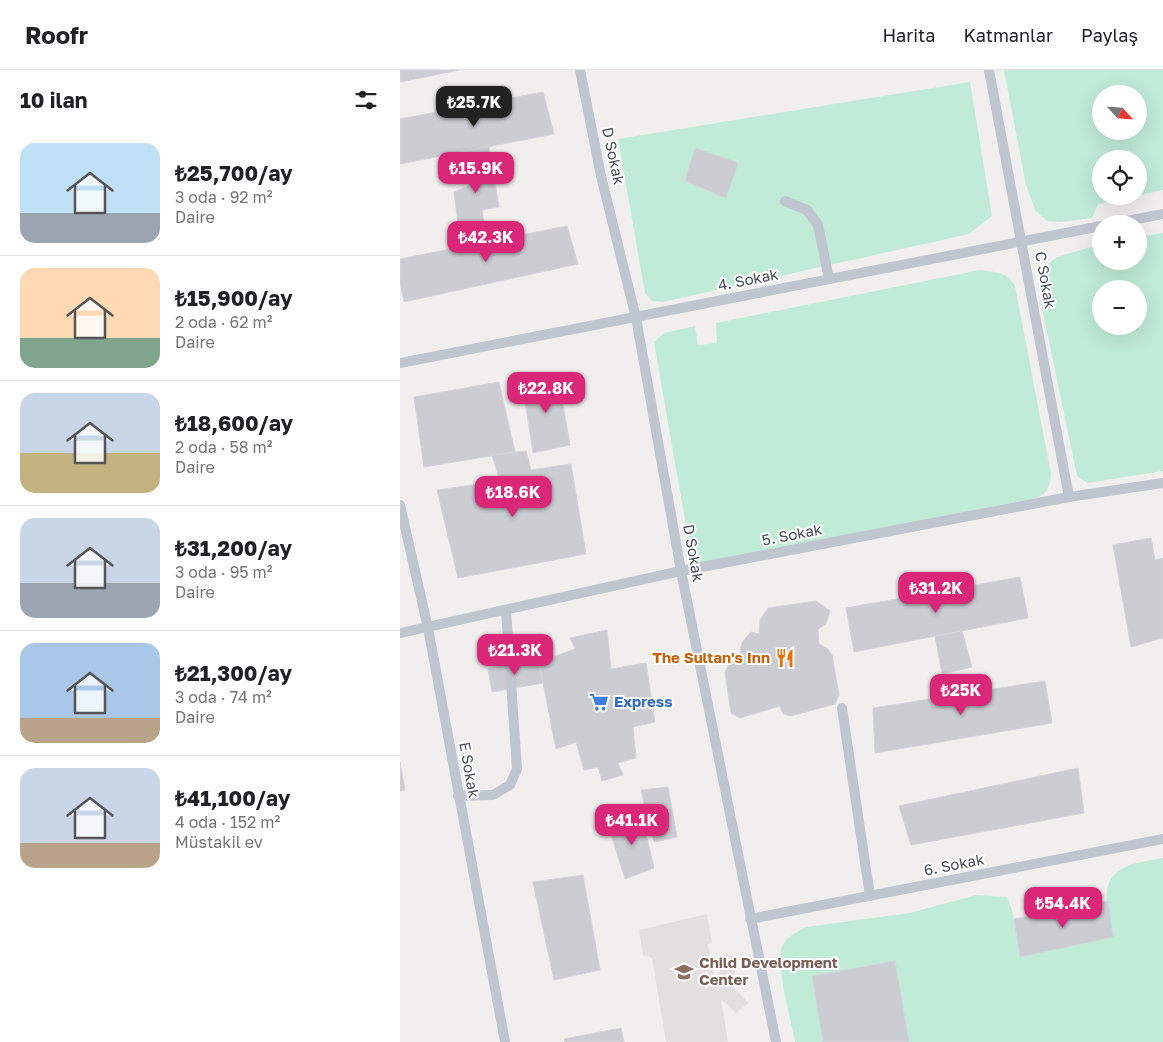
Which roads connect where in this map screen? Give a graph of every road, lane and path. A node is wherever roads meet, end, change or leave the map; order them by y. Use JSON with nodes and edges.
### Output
{"nodes":[{"id":1,"x":580,"y":70,"type":"edge"},
{"id":2,"x":989,"y":70,"type":"edge"},
{"id":3,"x":785,"y":201,"type":"dead end"},
{"id":4,"x":1163,"y":214,"type":"edge"},
{"id":5,"x":1147,"y":217,"type":"edge"},
{"id":6,"x":1092,"y":228,"type":"edge"},
{"id":7,"x":1022,"y":241,"type":"junction"},
{"id":8,"x":829,"y":279,"type":"junction"},
{"id":9,"x":636,"y":318,"type":"junction"},
{"id":10,"x":400,"y":363,"type":"edge"},
{"id":11,"x":1163,"y":483,"type":"edge"},
{"id":12,"x":1069,"y":497,"type":"junction"},
{"id":13,"x":400,"y":505,"type":"edge"},
{"id":14,"x":681,"y":571,"type":"junction"},
{"id":15,"x":506,"y":610,"type":"junction"},
{"id":16,"x":428,"y":628,"type":"junction"},
{"id":17,"x":400,"y":633,"type":"edge"},
{"id":18,"x":842,"y":708,"type":"dead end"},
{"id":19,"x":458,"y":796,"type":"junction"},
{"id":20,"x":1163,"y":840,"type":"edge"},
{"id":21,"x":870,"y":896,"type":"junction"},
{"id":22,"x":750,"y":919,"type":"junction"},
{"id":23,"x":505,"y":1042,"type":"edge"},
{"id":24,"x":776,"y":1042,"type":"edge"}],
"edges":[{"from":1,"to":9,"type":"lane","name":"D Sokak"},
{"from":2,"to":7,"type":"lane","name":"C Sokak"},
{"from":3,"to":8,"type":"lane"},
{"from":4,"to":5,"type":"lane"},
{"from":6,"to":7,"type":"lane","name":"4. Sokak"},
{"from":7,"to":8,"type":"lane","name":"4. Sokak"},
{"from":7,"to":12,"type":"lane","name":"C Sokak"},
{"from":8,"to":9,"type":"lane","name":"4. Sokak"},
{"from":9,"to":10,"type":"lane","name":"4. Sokak"},
{"from":9,"to":14,"type":"lane","name":"D Sokak"},
{"from":11,"to":12,"type":"lane","name":"5. Sokak"},
{"from":12,"to":14,"type":"lane","name":"5. Sokak"},
{"from":13,"to":16,"type":"lane","name":"E Sokak"},
{"from":14,"to":15,"type":"lane","name":"5. Sokak"},
{"from":14,"to":22,"type":"lane","name":"D Sokak"},
{"from":15,"to":16,"type":"lane","name":"5. Sokak"},
{"from":15,"to":19,"type":"lane"},
{"from":16,"to":17,"type":"lane","name":"5. Sokak"},
{"from":16,"to":19,"type":"lane","name":"E Sokak"},
{"from":18,"to":21,"type":"lane"},
{"from":19,"to":23,"type":"lane","name":"E Sokak"},
{"from":20,"to":21,"type":"lane","name":"6. Sokak"},
{"from":21,"to":22,"type":"lane","name":"6. Sokak"},
{"from":22,"to":24,"type":"lane","name":"D Sokak"}]}
